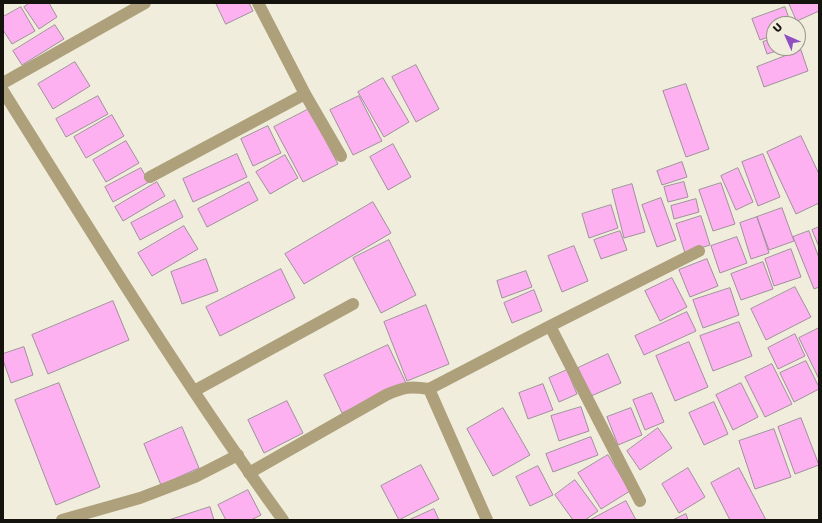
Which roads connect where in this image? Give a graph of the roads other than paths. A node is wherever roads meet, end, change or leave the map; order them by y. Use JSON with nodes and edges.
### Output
{"nodes":[{"id":1,"x":144,"y":3,"type":"edge"},
{"id":2,"x":258,"y":3,"type":"edge"},
{"id":3,"x":3,"y":83,"type":"edge"},
{"id":4,"x":3,"y":91,"type":"edge"},
{"id":5,"x":305,"y":94,"type":"junction"},
{"id":6,"x":341,"y":156,"type":"dead end"},
{"id":7,"x":150,"y":177,"type":"dead end"},
{"id":8,"x":699,"y":250,"type":"dead end"},
{"id":9,"x":353,"y":304,"type":"dead end"},
{"id":10,"x":550,"y":326,"type":"junction"},
{"id":11,"x":429,"y":388,"type":"junction"},
{"id":12,"x":194,"y":391,"type":"junction"},
{"id":13,"x":238,"y":455,"type":"junction"},
{"id":14,"x":249,"y":473,"type":"junction"},
{"id":15,"x":640,"y":501,"type":"dead end"},
{"id":16,"x":62,"y":520,"type":"edge"},
{"id":17,"x":283,"y":520,"type":"edge"},
{"id":18,"x":487,"y":520,"type":"edge"}],
"edges":[{"from":1,"to":3,"type":"street"},
{"from":2,"to":5,"type":"street"},
{"from":4,"to":12,"type":"street"},
{"from":5,"to":6,"type":"street"},
{"from":5,"to":7,"type":"street"},
{"from":8,"to":10,"type":"street"},
{"from":9,"to":12,"type":"street"},
{"from":10,"to":11,"type":"street"},
{"from":10,"to":15,"type":"street"},
{"from":11,"to":14,"type":"street"},
{"from":11,"to":18,"type":"street"},
{"from":12,"to":13,"type":"street"},
{"from":13,"to":14,"type":"street"},
{"from":13,"to":16,"type":"street"},
{"from":14,"to":17,"type":"street"}]}
